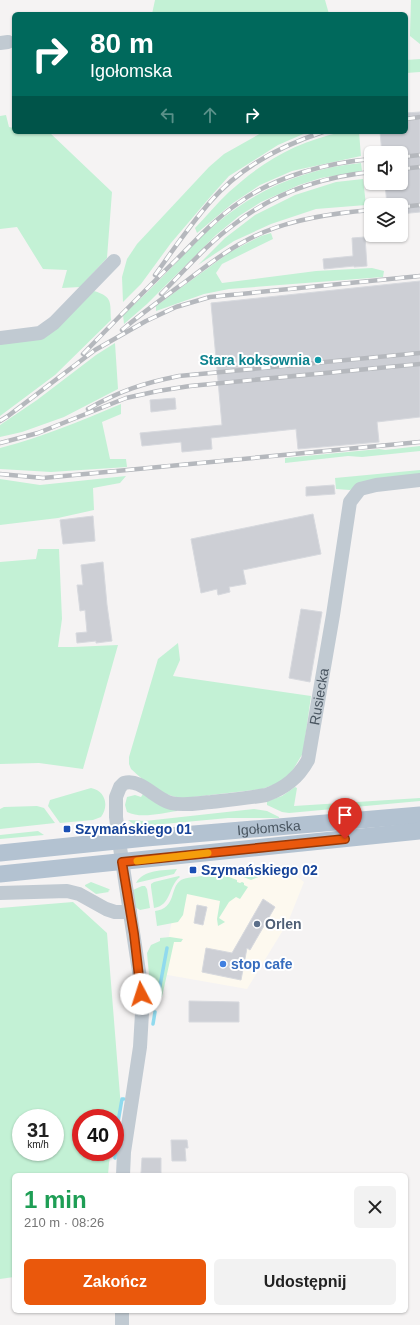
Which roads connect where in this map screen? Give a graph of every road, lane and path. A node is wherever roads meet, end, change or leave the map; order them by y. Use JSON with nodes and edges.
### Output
{"nodes":[{"id":1,"x":114,"y":261,"type":"dead end"},
{"id":2,"x":0,"y":338,"type":"edge"},
{"id":3,"x":420,"y":480,"type":"edge"},
{"id":4,"x":420,"y":815,"type":"edge"},
{"id":5,"x":420,"y":831,"type":"edge"},
{"id":6,"x":118,"y":841,"type":"junction"},
{"id":7,"x":0,"y":852,"type":"edge"},
{"id":8,"x":122,"y":862,"type":"junction"},
{"id":9,"x":0,"y":874,"type":"edge"},
{"id":10,"x":0,"y":893,"type":"edge"},
{"id":11,"x":130,"y":912,"type":"junction"},
{"id":12,"x":123,"y":1173,"type":"edge"},
{"id":13,"x":122,"y":1313,"type":"edge"},
{"id":14,"x":122,"y":1325,"type":"edge"}],
"edges":[{"from":1,"to":2,"type":"street"},
{"from":3,"to":6,"type":"street","name":"Rusiecka"},
{"from":4,"to":6,"type":"main road","name":"Igołomska"},
{"from":5,"to":8,"type":"main road","name":"Igołomska"},
{"from":6,"to":7,"type":"main road","name":"Igołomska"},
{"from":6,"to":8,"type":"street"},
{"from":8,"to":9,"type":"main road","name":"Igołomska"},
{"from":8,"to":11,"type":"street"},
{"from":10,"to":11,"type":"street"},
{"from":11,"to":12,"type":"street"},
{"from":13,"to":14,"type":"street"}]}
